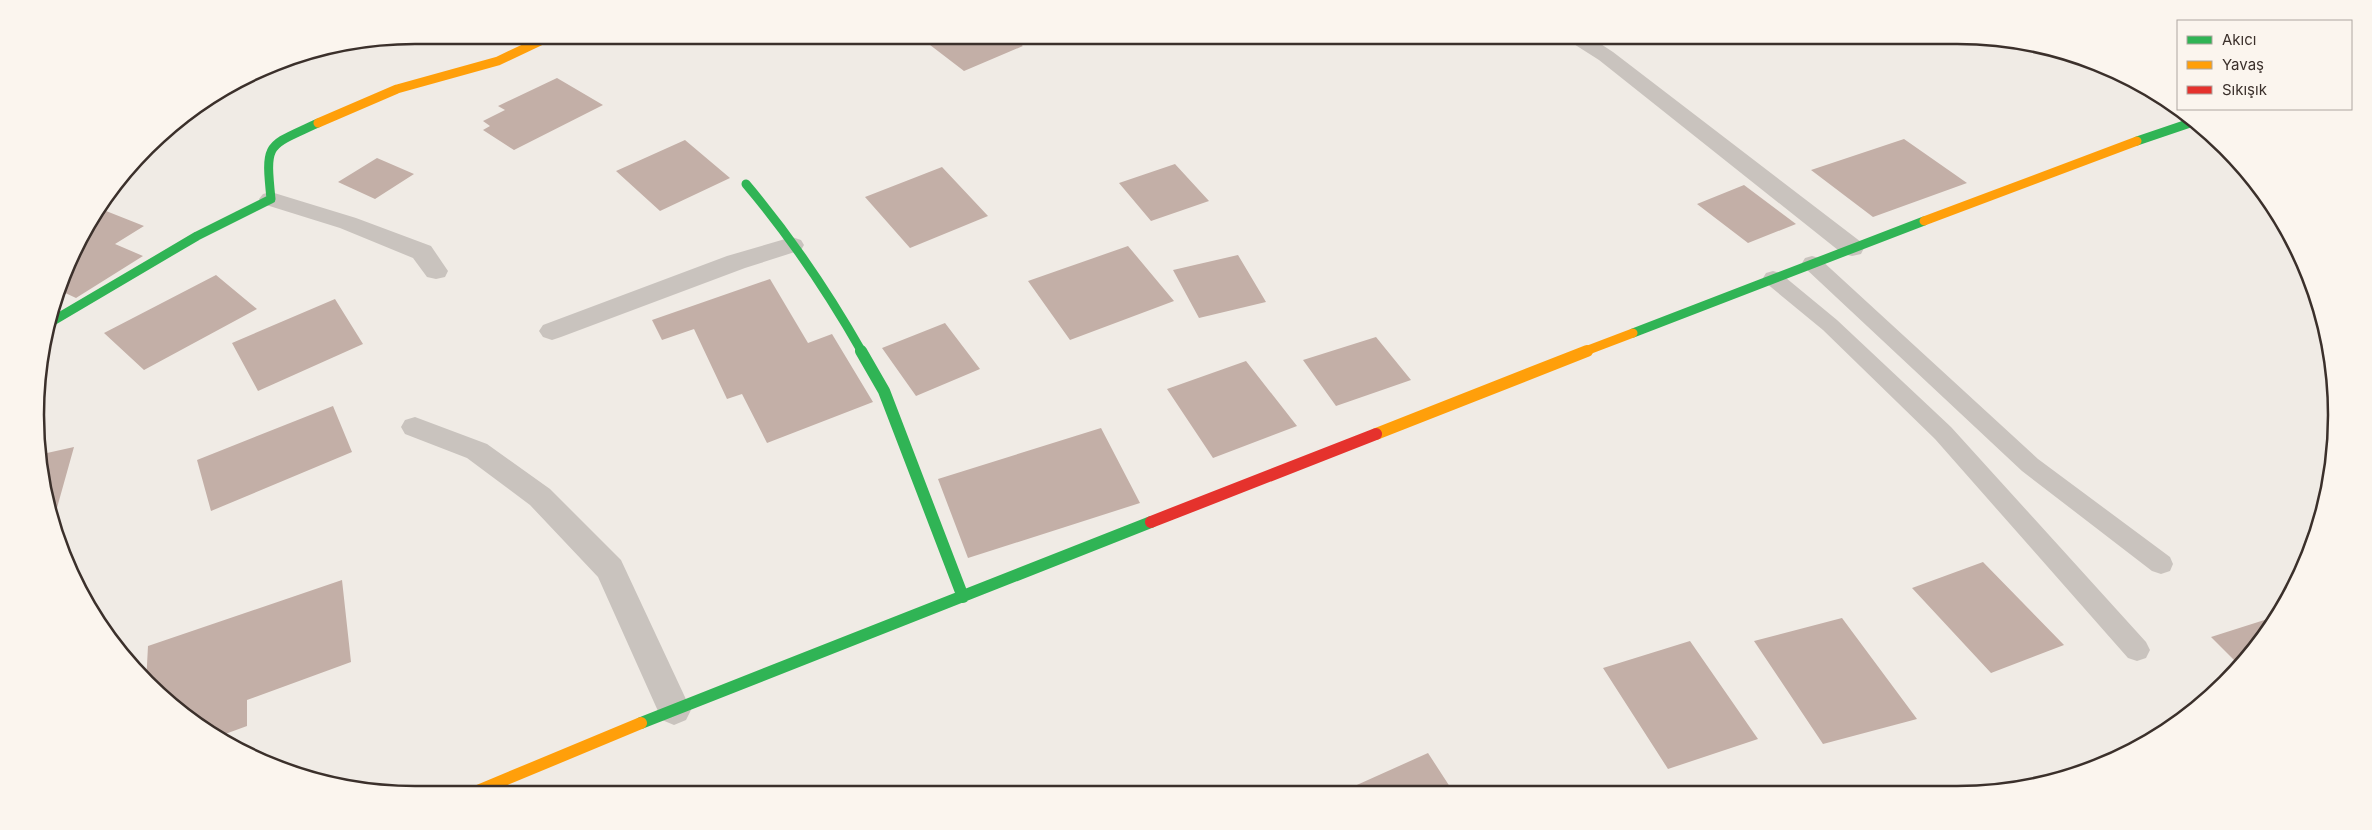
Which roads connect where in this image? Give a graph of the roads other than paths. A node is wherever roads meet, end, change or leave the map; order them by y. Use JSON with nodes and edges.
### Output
{"nodes":[{"id":1,"x":534,"y":44,"type":"edge"},
{"id":2,"x":1587,"y":44,"type":"edge"},
{"id":3,"x":2188,"y":124,"type":"edge"},
{"id":4,"x":746,"y":184,"type":"dead end"},
{"id":5,"x":271,"y":199,"type":"junction"},
{"id":6,"x":792,"y":245,"type":"junction"},
{"id":7,"x":1852,"y":248,"type":"junction"},
{"id":8,"x":1812,"y":264,"type":"junction"},
{"id":9,"x":436,"y":271,"type":"dead end"},
{"id":10,"x":1773,"y":278,"type":"junction"},
{"id":11,"x":56,"y":319,"type":"edge"},
{"id":12,"x":552,"y":331,"type":"dead end"},
{"id":13,"x":415,"y":427,"type":"dead end"},
{"id":14,"x":2161,"y":564,"type":"dead end"},
{"id":15,"x":963,"y":596,"type":"junction"},
{"id":16,"x":2137,"y":650,"type":"dead end"},
{"id":17,"x":674,"y":710,"type":"junction"},
{"id":18,"x":490,"y":786,"type":"edge"}],
"edges":[{"from":1,"to":5,"type":"street"},
{"from":2,"to":7,"type":"street"},
{"from":3,"to":7,"type":"street"},
{"from":4,"to":6,"type":"street"},
{"from":5,"to":9,"type":"street"},
{"from":5,"to":11,"type":"street"},
{"from":6,"to":12,"type":"street"},
{"from":6,"to":15,"type":"street"},
{"from":7,"to":8,"type":"street"},
{"from":8,"to":10,"type":"street"},
{"from":8,"to":14,"type":"lane"},
{"from":10,"to":15,"type":"street"},
{"from":10,"to":16,"type":"lane"},
{"from":13,"to":17,"type":"street"},
{"from":15,"to":17,"type":"street"},
{"from":17,"to":18,"type":"street"}]}
